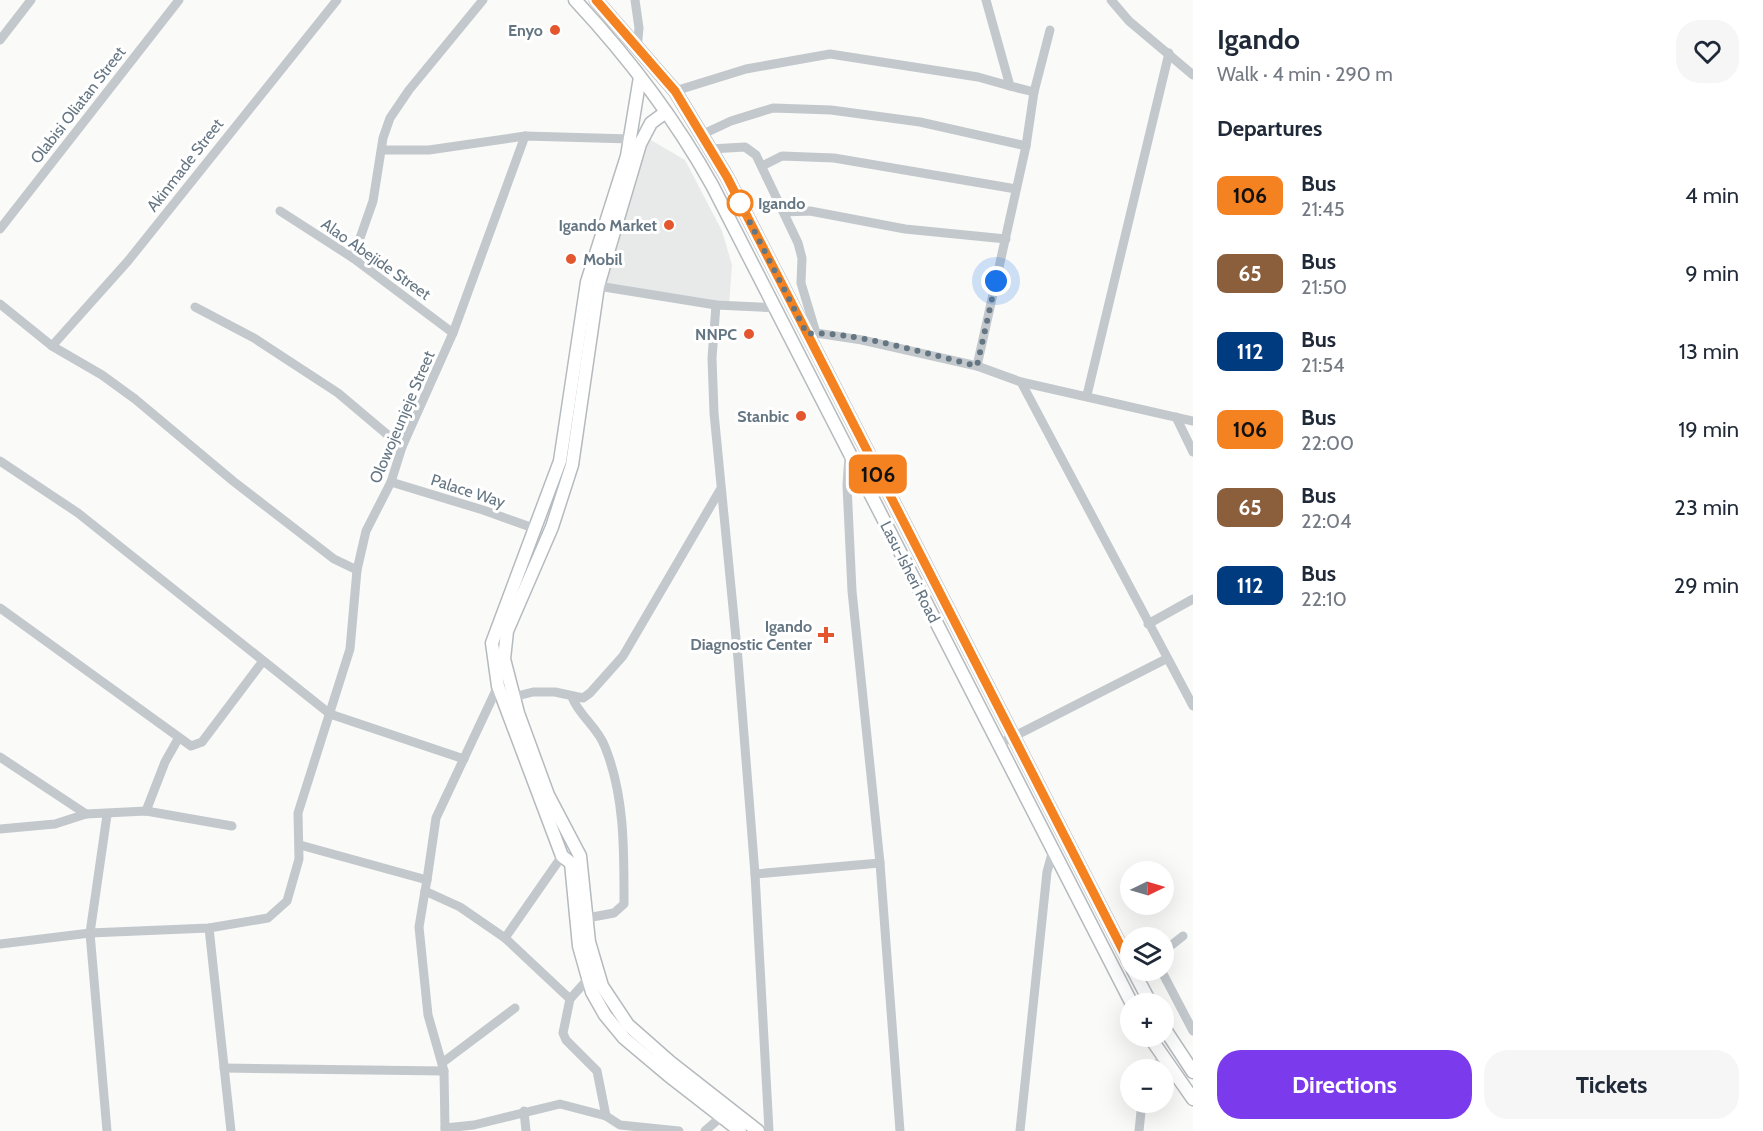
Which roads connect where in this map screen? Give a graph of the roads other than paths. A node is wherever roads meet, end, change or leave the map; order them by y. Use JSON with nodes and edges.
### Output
{"nodes":[{"id":1,"x":32,"y":0,"type":"edge"},
{"id":2,"x":179,"y":0,"type":"edge"},
{"id":3,"x":337,"y":0,"type":"edge"},
{"id":4,"x":483,"y":0,"type":"edge"},
{"id":5,"x":575,"y":0,"type":"edge"},
{"id":6,"x":596,"y":0,"type":"edge"},
{"id":7,"x":634,"y":0,"type":"edge"},
{"id":8,"x":986,"y":0,"type":"edge"},
{"id":9,"x":1111,"y":0,"type":"edge"},
{"id":10,"x":1050,"y":30,"type":"dead end"},
{"id":11,"x":0,"y":40,"type":"edge"},
{"id":12,"x":637,"y":50,"type":"junction"},
{"id":13,"x":1169,"y":53,"type":"junction"},
{"id":14,"x":1193,"y":75,"type":"edge"},
{"id":15,"x":640,"y":77,"type":"junction"},
{"id":16,"x":1010,"y":86,"type":"junction"},
{"id":17,"x":675,"y":91,"type":"junction"},
{"id":18,"x":1034,"y":92,"type":"junction"},
{"id":19,"x":666,"y":112,"type":"junction"},
{"id":20,"x":701,"y":135,"type":"junction"},
{"id":21,"x":525,"y":136,"type":"junction"},
{"id":22,"x":631,"y":139,"type":"junction"},
{"id":23,"x":1026,"y":146,"type":"junction"},
{"id":24,"x":710,"y":149,"type":"junction"},
{"id":25,"x":382,"y":150,"type":"junction"},
{"id":26,"x":762,"y":166,"type":"junction"},
{"id":27,"x":1016,"y":189,"type":"junction"},
{"id":28,"x":280,"y":211,"type":"dead end"},
{"id":29,"x":784,"y":212,"type":"junction"},
{"id":30,"x":0,"y":230,"type":"edge"},
{"id":31,"x":1006,"y":239,"type":"junction"},
{"id":32,"x":354,"y":258,"type":"junction"},
{"id":33,"x":598,"y":286,"type":"junction"},
{"id":34,"x":0,"y":304,"type":"edge"},
{"id":35,"x":716,"y":305,"type":"junction"},
{"id":36,"x":195,"y":307,"type":"dead end"},
{"id":37,"x":777,"y":308,"type":"junction"},
{"id":38,"x":453,"y":333,"type":"junction"},
{"id":39,"x":812,"y":334,"type":"junction"},
{"id":40,"x":52,"y":346,"type":"junction"},
{"id":41,"x":977,"y":366,"type":"junction"},
{"id":42,"x":1021,"y":382,"type":"junction"},
{"id":43,"x":1087,"y":395,"type":"junction"},
{"id":44,"x":1176,"y":417,"type":"junction"},
{"id":45,"x":1193,"y":421,"type":"edge"},
{"id":46,"x":402,"y":447,"type":"junction"},
{"id":47,"x":1193,"y":452,"type":"edge"},
{"id":48,"x":849,"y":455,"type":"junction"},
{"id":49,"x":0,"y":461,"type":"edge"},
{"id":50,"x":391,"y":482,"type":"junction"},
{"id":51,"x":720,"y":490,"type":"junction"},
{"id":52,"x":536,"y":529,"type":"junction"},
{"id":53,"x":357,"y":570,"type":"junction"},
{"id":54,"x":1193,"y":599,"type":"edge"},
{"id":55,"x":0,"y":608,"type":"edge"},
{"id":56,"x":1149,"y":624,"type":"junction"},
{"id":57,"x":1166,"y":659,"type":"junction"},
{"id":58,"x":263,"y":661,"type":"junction"},
{"id":59,"x":498,"y":686,"type":"junction"},
{"id":60,"x":513,"y":697,"type":"junction"},
{"id":61,"x":572,"y":697,"type":"junction"},
{"id":62,"x":1193,"y":706,"type":"edge"},
{"id":63,"x":330,"y":714,"type":"junction"},
{"id":64,"x":1013,"y":736,"type":"junction"},
{"id":65,"x":178,"y":739,"type":"junction"},
{"id":66,"x":999,"y":744,"type":"junction"},
{"id":67,"x":0,"y":757,"type":"edge"},
{"id":68,"x":464,"y":759,"type":"junction"},
{"id":69,"x":146,"y":811,"type":"junction"},
{"id":70,"x":86,"y":814,"type":"junction"},
{"id":71,"x":107,"y":815,"type":"junction"},
{"id":72,"x":232,"y":826,"type":"dead end"},
{"id":73,"x":0,"y":829,"type":"edge"},
{"id":74,"x":300,"y":845,"type":"junction"},
{"id":75,"x":1053,"y":850,"type":"junction"},
{"id":76,"x":562,"y":856,"type":"junction"},
{"id":77,"x":880,"y":863,"type":"junction"},
{"id":78,"x":755,"y":874,"type":"junction"},
{"id":79,"x":427,"y":880,"type":"junction"},
{"id":80,"x":425,"y":891,"type":"junction"},
{"id":81,"x":587,"y":918,"type":"junction"},
{"id":82,"x":209,"y":928,"type":"junction"},
{"id":83,"x":90,"y":933,"type":"junction"},
{"id":84,"x":1182,"y":936,"type":"dead end"},
{"id":85,"x":506,"y":938,"type":"junction"},
{"id":86,"x":1174,"y":943,"type":"edge"},
{"id":87,"x":0,"y":944,"type":"edge"},
{"id":88,"x":1120,"y":945,"type":"edge"},
{"id":89,"x":588,"y":979,"type":"junction"},
{"id":90,"x":1167,"y":981,"type":"edge"},
{"id":91,"x":1126,"y":993,"type":"edge"},
{"id":92,"x":570,"y":999,"type":"junction"},
{"id":93,"x":514,"y":1008,"type":"dead end"},
{"id":94,"x":1193,"y":1031,"type":"edge"},
{"id":95,"x":1174,"y":1043,"type":"edge"},
{"id":96,"x":1156,"y":1047,"type":"edge"},
{"id":97,"x":1162,"y":1057,"type":"joint"},
{"id":98,"x":443,"y":1067,"type":"junction"},
{"id":99,"x":224,"y":1068,"type":"junction"},
{"id":100,"x":1192,"y":1070,"type":"edge"},
{"id":101,"x":1193,"y":1099,"type":"edge"},
{"id":102,"x":524,"y":1111,"type":"junction"},
{"id":103,"x":1141,"y":1113,"type":"edge"},
{"id":104,"x":606,"y":1116,"type":"junction"},
{"id":105,"x":720,"y":1117,"type":"junction"},
{"id":106,"x":445,"y":1130,"type":"edge"},
{"id":107,"x":106,"y":1131,"type":"edge"},
{"id":108,"x":231,"y":1131,"type":"edge"},
{"id":109,"x":526,"y":1131,"type":"edge"},
{"id":110,"x":679,"y":1131,"type":"edge"},
{"id":111,"x":705,"y":1131,"type":"edge"},
{"id":112,"x":740,"y":1131,"type":"edge"},
{"id":113,"x":758,"y":1131,"type":"edge"},
{"id":114,"x":769,"y":1131,"type":"edge"},
{"id":115,"x":900,"y":1131,"type":"edge"},
{"id":116,"x":1020,"y":1131,"type":"edge"},
{"id":117,"x":1139,"y":1131,"type":"edge"}],
"edges":[{"from":1,"to":11,"type":"street"},
{"from":2,"to":30,"type":"street","name":"Olabisi Oliatan Street"},
{"from":3,"to":40,"type":"street","name":"Akinmade Street"},
{"from":4,"to":25,"type":"street"},
{"from":5,"to":15,"type":"main road","name":"Lasu-Isheri Road"},
{"from":6,"to":12,"type":"main road","name":"Lasu-Isheri Road"},
{"from":7,"to":12,"type":"street"},
{"from":8,"to":16,"type":"street"},
{"from":9,"to":13,"type":"street"},
{"from":10,"to":18,"type":"street"},
{"from":12,"to":17,"type":"main road","name":"Lasu-Isheri Road"},
{"from":13,"to":14,"type":"street"},
{"from":13,"to":43,"type":"street"},
{"from":15,"to":19,"type":"main road","name":"Lasu-Isheri Road"},
{"from":15,"to":22,"type":"main road"},
{"from":16,"to":17,"type":"street"},
{"from":16,"to":18,"type":"street"},
{"from":17,"to":20,"type":"main road","name":"Lasu-Isheri Road"},
{"from":18,"to":23,"type":"street"},
{"from":19,"to":33,"type":"main road"},
{"from":19,"to":37,"type":"main road","name":"Lasu-Isheri Road"},
{"from":20,"to":23,"type":"street"},
{"from":20,"to":24,"type":"main road","name":"Lasu-Isheri Road"},
{"from":21,"to":22,"type":"street"},
{"from":21,"to":25,"type":"street"},
{"from":21,"to":38,"type":"street","name":"Olowojeunjeje Street"},
{"from":22,"to":52,"type":"main road"},
{"from":23,"to":27,"type":"street"},
{"from":24,"to":26,"type":"street"},
{"from":24,"to":39,"type":"main road","name":"Lasu-Isheri Road"},
{"from":25,"to":32,"type":"street"},
{"from":26,"to":27,"type":"street"},
{"from":26,"to":29,"type":"street"},
{"from":27,"to":31,"type":"street"},
{"from":28,"to":32,"type":"street","name":"Alao Abejide Street"},
{"from":29,"to":31,"type":"street"},
{"from":29,"to":39,"type":"street"},
{"from":31,"to":41,"type":"street"},
{"from":32,"to":38,"type":"street","name":"Alao Abejide Street"},
{"from":33,"to":35,"type":"street"},
{"from":33,"to":60,"type":"main road"},
{"from":34,"to":40,"type":"street"},
{"from":35,"to":37,"type":"street"},
{"from":35,"to":51,"type":"street"},
{"from":36,"to":46,"type":"street"},
{"from":37,"to":48,"type":"main road","name":"Lasu-Isheri Road"},
{"from":38,"to":46,"type":"street","name":"Olowojeunjeje Street"},
{"from":39,"to":41,"type":"street"},
{"from":39,"to":64,"type":"main road","name":"Lasu-Isheri Road"},
{"from":40,"to":53,"type":"street"},
{"from":41,"to":42,"type":"street"},
{"from":42,"to":43,"type":"street"},
{"from":42,"to":56,"type":"street"},
{"from":43,"to":44,"type":"street"},
{"from":44,"to":45,"type":"street"},
{"from":44,"to":47,"type":"street"},
{"from":46,"to":50,"type":"street","name":"Olowojeunjeje Street"},
{"from":48,"to":66,"type":"main road","name":"Lasu-Isheri Road"},
{"from":48,"to":77,"type":"street"},
{"from":49,"to":58,"type":"street"},
{"from":50,"to":52,"type":"street","name":"Palace Way"},
{"from":50,"to":53,"type":"street","name":"Olowojeunjeje Street"},
{"from":51,"to":61,"type":"street"},
{"from":51,"to":78,"type":"street"},
{"from":52,"to":59,"type":"main road"},
{"from":53,"to":63,"type":"street","name":"Olowojeunjeje Street"},
{"from":54,"to":56,"type":"street"},
{"from":55,"to":65,"type":"street"},
{"from":56,"to":57,"type":"street"},
{"from":57,"to":62,"type":"street"},
{"from":57,"to":64,"type":"street"},
{"from":58,"to":63,"type":"street"},
{"from":58,"to":65,"type":"street"},
{"from":59,"to":68,"type":"street"},
{"from":59,"to":76,"type":"main road"},
{"from":60,"to":61,"type":"street"},
{"from":60,"to":81,"type":"main road"},
{"from":61,"to":81,"type":"street"},
{"from":63,"to":68,"type":"street"},
{"from":63,"to":74,"type":"street","name":"Olowojeunjeje Street"},
{"from":64,"to":66,"type":"street"},
{"from":64,"to":88,"type":"main road","name":"Lasu-Isheri Road"},
{"from":65,"to":69,"type":"street"},
{"from":66,"to":75,"type":"main road","name":"Lasu-Isheri Road"},
{"from":67,"to":70,"type":"street"},
{"from":68,"to":79,"type":"street"},
{"from":69,"to":71,"type":"street"},
{"from":69,"to":72,"type":"street"},
{"from":70,"to":71,"type":"street"},
{"from":70,"to":73,"type":"street"},
{"from":71,"to":83,"type":"street"},
{"from":74,"to":79,"type":"street"},
{"from":74,"to":82,"type":"street","name":"Olowojeunjeje Street"},
{"from":75,"to":91,"type":"main road","name":"Lasu-Isheri Road"},
{"from":75,"to":116,"type":"street"},
{"from":76,"to":85,"type":"street"},
{"from":76,"to":89,"type":"main road"},
{"from":77,"to":78,"type":"street"},
{"from":77,"to":115,"type":"street"},
{"from":78,"to":114,"type":"street"},
{"from":79,"to":80,"type":"street"},
{"from":80,"to":85,"type":"street"},
{"from":80,"to":98,"type":"street"},
{"from":81,"to":113,"type":"main road"},
{"from":82,"to":83,"type":"street","name":"Olowojeunjeje Street"},
{"from":82,"to":99,"type":"street"},
{"from":83,"to":87,"type":"street","name":"Olowojeunjeje Street"},
{"from":83,"to":107,"type":"street"},
{"from":84,"to":86,"type":"street"},
{"from":85,"to":92,"type":"street"},
{"from":89,"to":92,"type":"street"},
{"from":89,"to":105,"type":"main road"},
{"from":90,"to":94,"type":"street"},
{"from":92,"to":104,"type":"street"},
{"from":93,"to":98,"type":"street"},
{"from":95,"to":100,"type":"main road"},
{"from":96,"to":97,"type":"main road"},
{"from":97,"to":101,"type":"main road"},
{"from":98,"to":99,"type":"street"},
{"from":98,"to":106,"type":"street"},
{"from":99,"to":108,"type":"street"},
{"from":102,"to":104,"type":"street"},
{"from":102,"to":106,"type":"street"},
{"from":102,"to":109,"type":"street"},
{"from":103,"to":117,"type":"street"},
{"from":104,"to":110,"type":"street"},
{"from":105,"to":111,"type":"street"},
{"from":105,"to":112,"type":"main road"}]}
